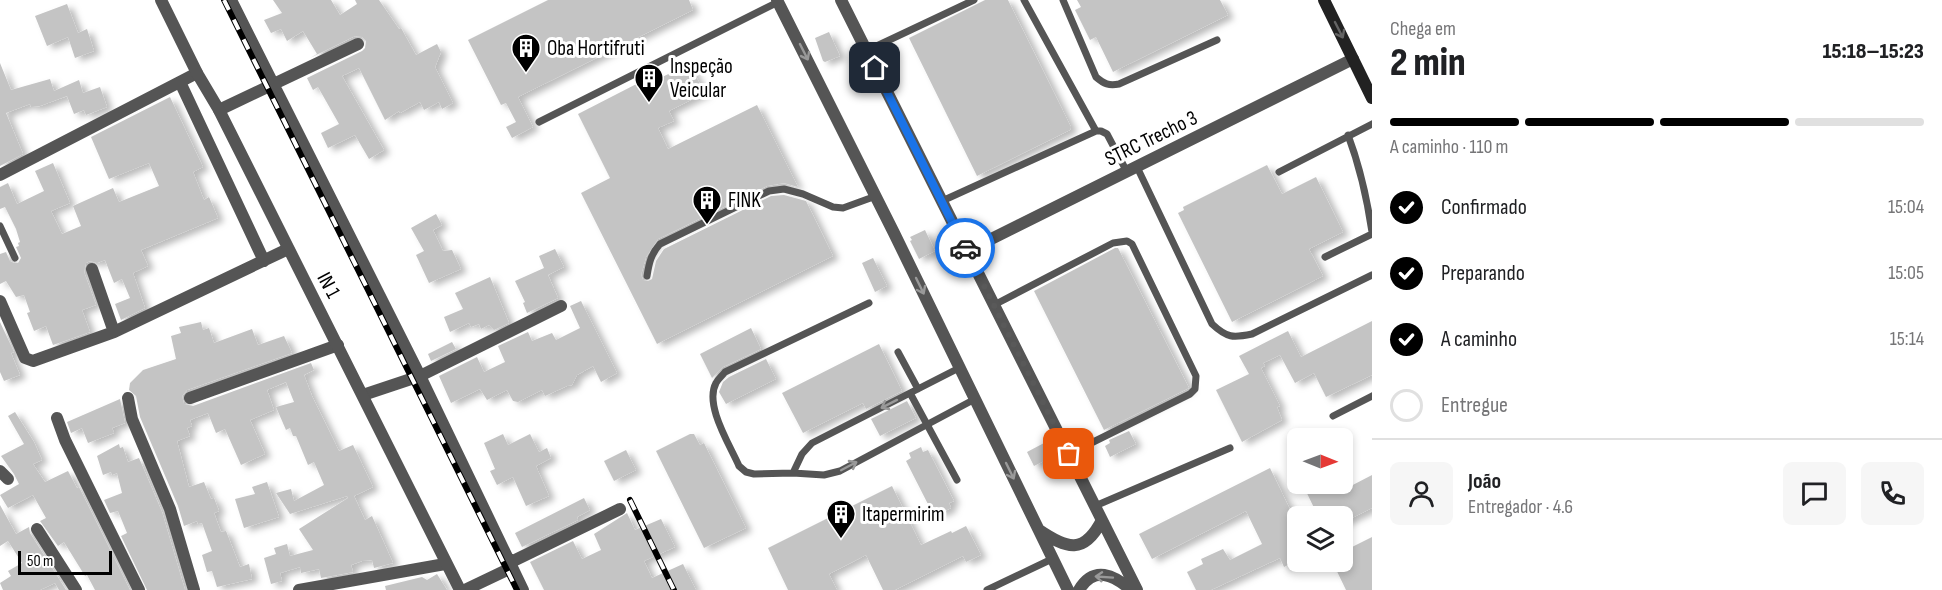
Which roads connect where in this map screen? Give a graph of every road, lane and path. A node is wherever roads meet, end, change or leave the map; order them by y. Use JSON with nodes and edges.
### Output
{"nodes":[{"id":1,"x":161,"y":0,"type":"edge"},
{"id":2,"x":231,"y":0,"type":"edge"},
{"id":3,"x":835,"y":0,"type":"edge"},
{"id":4,"x":841,"y":0,"type":"edge"},
{"id":5,"x":974,"y":0,"type":"edge"},
{"id":6,"x":1024,"y":0,"type":"edge"},
{"id":7,"x":1063,"y":0,"type":"edge"},
{"id":8,"x":1324,"y":0,"type":"edge"},
{"id":9,"x":779,"y":1,"type":"edge"},
{"id":10,"x":847,"y":12,"type":"junction"},
{"id":11,"x":1217,"y":40,"type":"dead end"},
{"id":12,"x":358,"y":44,"type":"dead end"},
{"id":13,"x":866,"y":51,"type":"junction"},
{"id":14,"x":1353,"y":59,"type":"junction"},
{"id":15,"x":197,"y":73,"type":"junction"},
{"id":16,"x":180,"y":82,"type":"junction"},
{"id":17,"x":275,"y":84,"type":"junction"},
{"id":18,"x":1372,"y":98,"type":"edge"},
{"id":19,"x":219,"y":110,"type":"junction"},
{"id":20,"x":539,"y":122,"type":"dead end"},
{"id":21,"x":1372,"y":124,"type":"edge"},
{"id":22,"x":1096,"y":131,"type":"junction"},
{"id":23,"x":1348,"y":135,"type":"junction"},
{"id":24,"x":1132,"y":169,"type":"junction"},
{"id":25,"x":1279,"y":172,"type":"dead end"},
{"id":26,"x":0,"y":175,"type":"edge"},
{"id":27,"x":876,"y":196,"type":"junction"},
{"id":28,"x":942,"y":201,"type":"junction"},
{"id":29,"x":0,"y":226,"type":"edge"},
{"id":30,"x":1372,"y":233,"type":"edge"},
{"id":31,"x":288,"y":249,"type":"junction"},
{"id":32,"x":967,"y":251,"type":"junction"},
{"id":33,"x":1325,"y":257,"type":"dead end"},
{"id":34,"x":15,"y":258,"type":"dead end"},
{"id":35,"x":264,"y":261,"type":"junction"},
{"id":36,"x":92,"y":268,"type":"dead end"},
{"id":37,"x":1372,"y":275,"type":"edge"},
{"id":38,"x":647,"y":276,"type":"dead end"},
{"id":39,"x":0,"y":302,"type":"edge"},
{"id":40,"x":869,"y":303,"type":"dead end"},
{"id":41,"x":994,"y":305,"type":"junction"},
{"id":42,"x":561,"y":306,"type":"dead end"},
{"id":43,"x":114,"y":332,"type":"junction"},
{"id":44,"x":338,"y":345,"type":"junction"},
{"id":45,"x":898,"y":352,"type":"dead end"},
{"id":46,"x":959,"y":368,"type":"junction"},
{"id":47,"x":420,"y":376,"type":"junction"},
{"id":48,"x":918,"y":389,"type":"junction"},
{"id":49,"x":910,"y":393,"type":"junction"},
{"id":50,"x":363,"y":395,"type":"junction"},
{"id":51,"x":1372,"y":396,"type":"edge"},
{"id":52,"x":128,"y":398,"type":"dead end"},
{"id":53,"x":190,"y":398,"type":"dead end"},
{"id":54,"x":975,"y":399,"type":"junction"},
{"id":55,"x":1333,"y":416,"type":"dead end"},
{"id":56,"x":57,"y":418,"type":"dead end"},
{"id":57,"x":926,"y":425,"type":"junction"},
{"id":58,"x":1230,"y":447,"type":"dead end"},
{"id":59,"x":1069,"y":454,"type":"junction"},
{"id":60,"x":793,"y":472,"type":"junction"},
{"id":61,"x":957,"y":480,"type":"dead end"},
{"id":62,"x":1095,"y":506,"type":"junction"},
{"id":63,"x":620,"y":509,"type":"dead end"},
{"id":64,"x":1102,"y":520,"type":"junction"},
{"id":65,"x":37,"y":529,"type":"dead end"},
{"id":66,"x":1038,"y":529,"type":"junction"},
{"id":67,"x":1052,"y":559,"type":"junction"},
{"id":68,"x":445,"y":564,"type":"junction"},
{"id":69,"x":510,"y":565,"type":"junction"},
{"id":70,"x":76,"y":590,"type":"edge"},
{"id":71,"x":140,"y":590,"type":"edge"},
{"id":72,"x":194,"y":590,"type":"edge"},
{"id":73,"x":299,"y":590,"type":"edge"},
{"id":74,"x":460,"y":590,"type":"edge"},
{"id":75,"x":465,"y":590,"type":"edge"},
{"id":76,"x":523,"y":590,"type":"edge"},
{"id":77,"x":987,"y":590,"type":"edge"},
{"id":78,"x":1068,"y":590,"type":"edge"},
{"id":79,"x":1080,"y":590,"type":"edge"},
{"id":80,"x":1131,"y":590,"type":"edge"},
{"id":81,"x":1137,"y":590,"type":"edge"}],
"edges":[{"from":1,"to":15,"type":"street","name":"IN 1"},
{"from":2,"to":17,"type":"street"},
{"from":3,"to":10,"type":"street"},
{"from":4,"to":10,"type":"street"},
{"from":5,"to":13,"type":"lane"},
{"from":6,"to":22,"type":"lane"},
{"from":7,"to":11,"type":"lane"},
{"from":8,"to":14,"type":"main road","one_way":true},
{"from":9,"to":20,"type":"lane"},
{"from":9,"to":27,"type":"street","one_way":true},
{"from":10,"to":13,"type":"street"},
{"from":12,"to":17,"type":"street"},
{"from":13,"to":28,"type":"street"},
{"from":14,"to":18,"type":"main road"},
{"from":14,"to":24,"type":"street","name":"STRC Trecho 3"},
{"from":15,"to":16,"type":"street"},
{"from":15,"to":19,"type":"street","name":"IN 1"},
{"from":16,"to":26,"type":"street"},
{"from":16,"to":35,"type":"street"},
{"from":17,"to":19,"type":"street"},
{"from":17,"to":47,"type":"street"},
{"from":19,"to":31,"type":"street","name":"IN 1"},
{"from":21,"to":23,"type":"lane"},
{"from":22,"to":24,"type":"lane"},
{"from":22,"to":28,"type":"lane"},
{"from":23,"to":25,"type":"lane"},
{"from":23,"to":30,"type":"lane"},
{"from":24,"to":32,"type":"street","name":"STRC Trecho 3"},
{"from":24,"to":37,"type":"lane"},
{"from":27,"to":38,"type":"lane"},
{"from":27,"to":46,"type":"street","one_way":true},
{"from":28,"to":32,"type":"street"},
{"from":29,"to":34,"type":"lane"},
{"from":30,"to":33,"type":"lane"},
{"from":31,"to":35,"type":"street"},
{"from":31,"to":44,"type":"street","name":"IN 1"},
{"from":32,"to":41,"type":"street"},
{"from":35,"to":43,"type":"street"},
{"from":36,"to":43,"type":"street"},
{"from":39,"to":43,"type":"street"},
{"from":40,"to":60,"type":"lane"},
{"from":41,"to":59,"type":"street"},
{"from":41,"to":59,"type":"lane"},
{"from":42,"to":47,"type":"street"},
{"from":44,"to":50,"type":"street","name":"IN 1"},
{"from":44,"to":53,"type":"street"},
{"from":45,"to":48,"type":"lane"},
{"from":46,"to":48,"type":"lane"},
{"from":46,"to":54,"type":"street"},
{"from":47,"to":50,"type":"street"},
{"from":47,"to":69,"type":"street"},
{"from":48,"to":49,"type":"lane"},
{"from":49,"to":57,"type":"lane"},
{"from":49,"to":60,"type":"lane","one_way":true},
{"from":50,"to":68,"type":"street","name":"IN 1"},
{"from":51,"to":55,"type":"lane"},
{"from":52,"to":72,"type":"street"},
{"from":54,"to":57,"type":"lane"},
{"from":54,"to":66,"type":"street","one_way":true},
{"from":56,"to":71,"type":"street"},
{"from":60,"to":57,"type":"lane","one_way":true},
{"from":57,"to":61,"type":"lane"},
{"from":58,"to":62,"type":"lane"},
{"from":59,"to":62,"type":"street"},
{"from":62,"to":64,"type":"street"},
{"from":63,"to":69,"type":"street"},
{"from":64,"to":66,"type":"street"},
{"from":64,"to":81,"type":"street"},
{"from":65,"to":70,"type":"street"},
{"from":66,"to":67,"type":"street"},
{"from":67,"to":77,"type":"lane"},
{"from":67,"to":78,"type":"street"},
{"from":68,"to":73,"type":"street"},
{"from":68,"to":74,"type":"street","name":"IN 1"},
{"from":69,"to":75,"type":"street"},
{"from":69,"to":76,"type":"street"},
{"from":80,"to":79,"type":"street","one_way":true}]}
